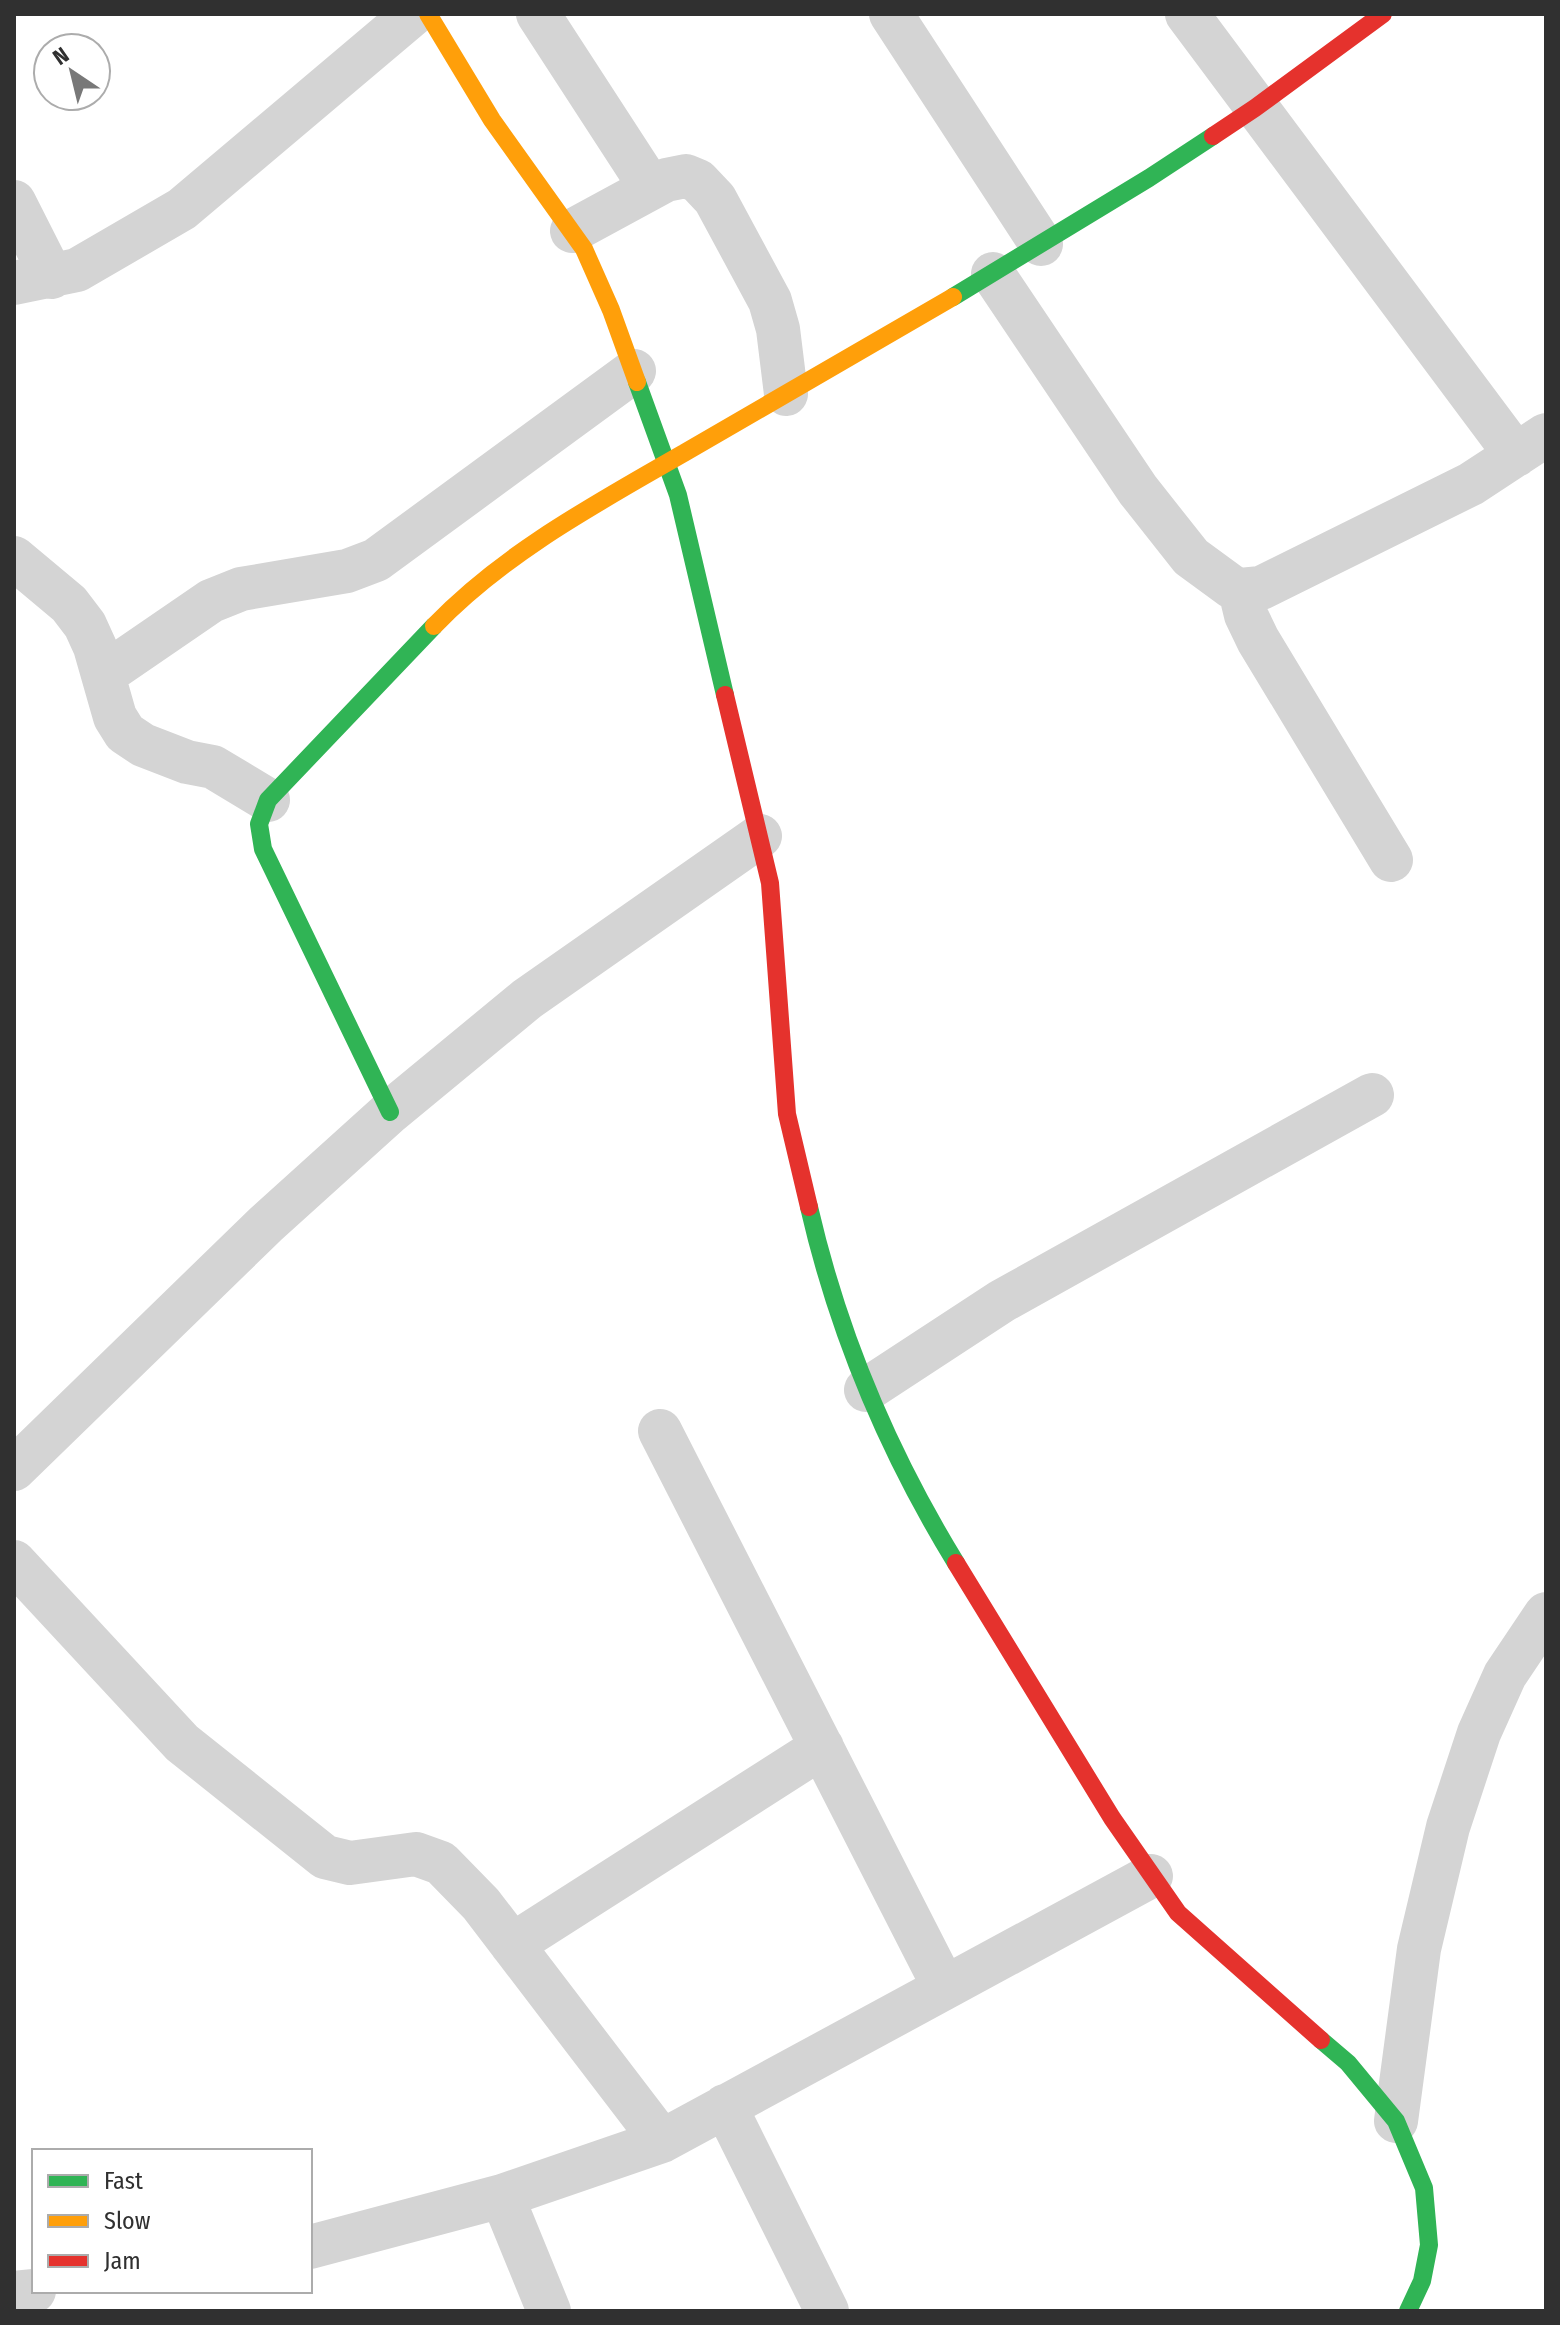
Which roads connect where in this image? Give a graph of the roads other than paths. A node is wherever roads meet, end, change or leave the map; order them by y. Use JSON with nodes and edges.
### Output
{"nodes":[{"id":1,"x":413,"y":14,"type":"edge"},
{"id":2,"x":428,"y":14,"type":"edge"},
{"id":3,"x":538,"y":14,"type":"edge"},
{"id":4,"x":891,"y":14,"type":"edge"},
{"id":5,"x":1187,"y":14,"type":"edge"},
{"id":6,"x":1383,"y":14,"type":"edge"},
{"id":7,"x":1255,"y":108,"type":"junction"},
{"id":8,"x":651,"y":188,"type":"junction"},
{"id":9,"x":14,"y":202,"type":"edge"},
{"id":10,"x":572,"y":231,"type":"junction"},
{"id":11,"x":1041,"y":244,"type":"junction"},
{"id":12,"x":993,"y":274,"type":"junction"},
{"id":13,"x":33,"y":280,"type":"edge"},
{"id":14,"x":634,"y":371,"type":"junction"},
{"id":15,"x":786,"y":394,"type":"junction"},
{"id":16,"x":1531,"y":445,"type":"edge"},
{"id":17,"x":668,"y":463,"type":"junction"},
{"id":18,"x":14,"y":558,"type":"edge"},
{"id":19,"x":1240,"y":590,"type":"junction"},
{"id":20,"x":103,"y":675,"type":"junction"},
{"id":21,"x":268,"y":800,"type":"junction"},
{"id":22,"x":760,"y":836,"type":"junction"},
{"id":23,"x":1391,"y":860,"type":"dead end"},
{"id":24,"x":1372,"y":1095,"type":"dead end"},
{"id":25,"x":390,"y":1112,"type":"junction"},
{"id":26,"x":866,"y":1390,"type":"junction"},
{"id":27,"x":660,"y":1431,"type":"dead end"},
{"id":28,"x":14,"y":1469,"type":"edge"},
{"id":29,"x":14,"y":1562,"type":"edge"},
{"id":30,"x":1546,"y":1614,"type":"edge"},
{"id":31,"x":822,"y":1747,"type":"junction"},
{"id":32,"x":1151,"y":1876,"type":"junction"},
{"id":33,"x":512,"y":1945,"type":"junction"},
{"id":34,"x":944,"y":1987,"type":"junction"},
{"id":35,"x":725,"y":2106,"type":"junction"},
{"id":36,"x":1396,"y":2121,"type":"junction"},
{"id":37,"x":662,"y":2141,"type":"junction"},
{"id":38,"x":502,"y":2196,"type":"junction"},
{"id":39,"x":312,"y":2246,"type":"edge"},
{"id":40,"x":549,"y":2311,"type":"edge"},
{"id":41,"x":827,"y":2311,"type":"edge"},
{"id":42,"x":1408,"y":2311,"type":"edge"}],
"edges":[{"from":1,"to":13,"type":"street"},
{"from":2,"to":10,"type":"street"},
{"from":3,"to":8,"type":"street"},
{"from":4,"to":11,"type":"street"},
{"from":5,"to":7,"type":"street"},
{"from":6,"to":7,"type":"street"},
{"from":7,"to":11,"type":"street"},
{"from":7,"to":16,"type":"street"},
{"from":8,"to":10,"type":"street"},
{"from":8,"to":15,"type":"street"},
{"from":9,"to":13,"type":"street"},
{"from":10,"to":14,"type":"street"},
{"from":11,"to":12,"type":"street"},
{"from":12,"to":15,"type":"street"},
{"from":12,"to":19,"type":"street"},
{"from":14,"to":17,"type":"street"},
{"from":14,"to":20,"type":"street"},
{"from":15,"to":17,"type":"street"},
{"from":16,"to":19,"type":"street"},
{"from":17,"to":21,"type":"street"},
{"from":17,"to":22,"type":"street"},
{"from":18,"to":20,"type":"street"},
{"from":19,"to":23,"type":"street"},
{"from":20,"to":21,"type":"street"},
{"from":21,"to":25,"type":"street"},
{"from":22,"to":25,"type":"street"},
{"from":22,"to":26,"type":"street"},
{"from":24,"to":26,"type":"street"},
{"from":25,"to":28,"type":"street"},
{"from":26,"to":32,"type":"street"},
{"from":27,"to":31,"type":"street"},
{"from":29,"to":33,"type":"street"},
{"from":30,"to":36,"type":"street"},
{"from":31,"to":33,"type":"street"},
{"from":31,"to":34,"type":"street"},
{"from":32,"to":34,"type":"street"},
{"from":32,"to":36,"type":"street"},
{"from":33,"to":37,"type":"street"},
{"from":34,"to":35,"type":"street"},
{"from":35,"to":37,"type":"street"},
{"from":35,"to":41,"type":"street"},
{"from":36,"to":42,"type":"street"},
{"from":37,"to":38,"type":"street"},
{"from":38,"to":39,"type":"street"},
{"from":38,"to":40,"type":"street"}]}
